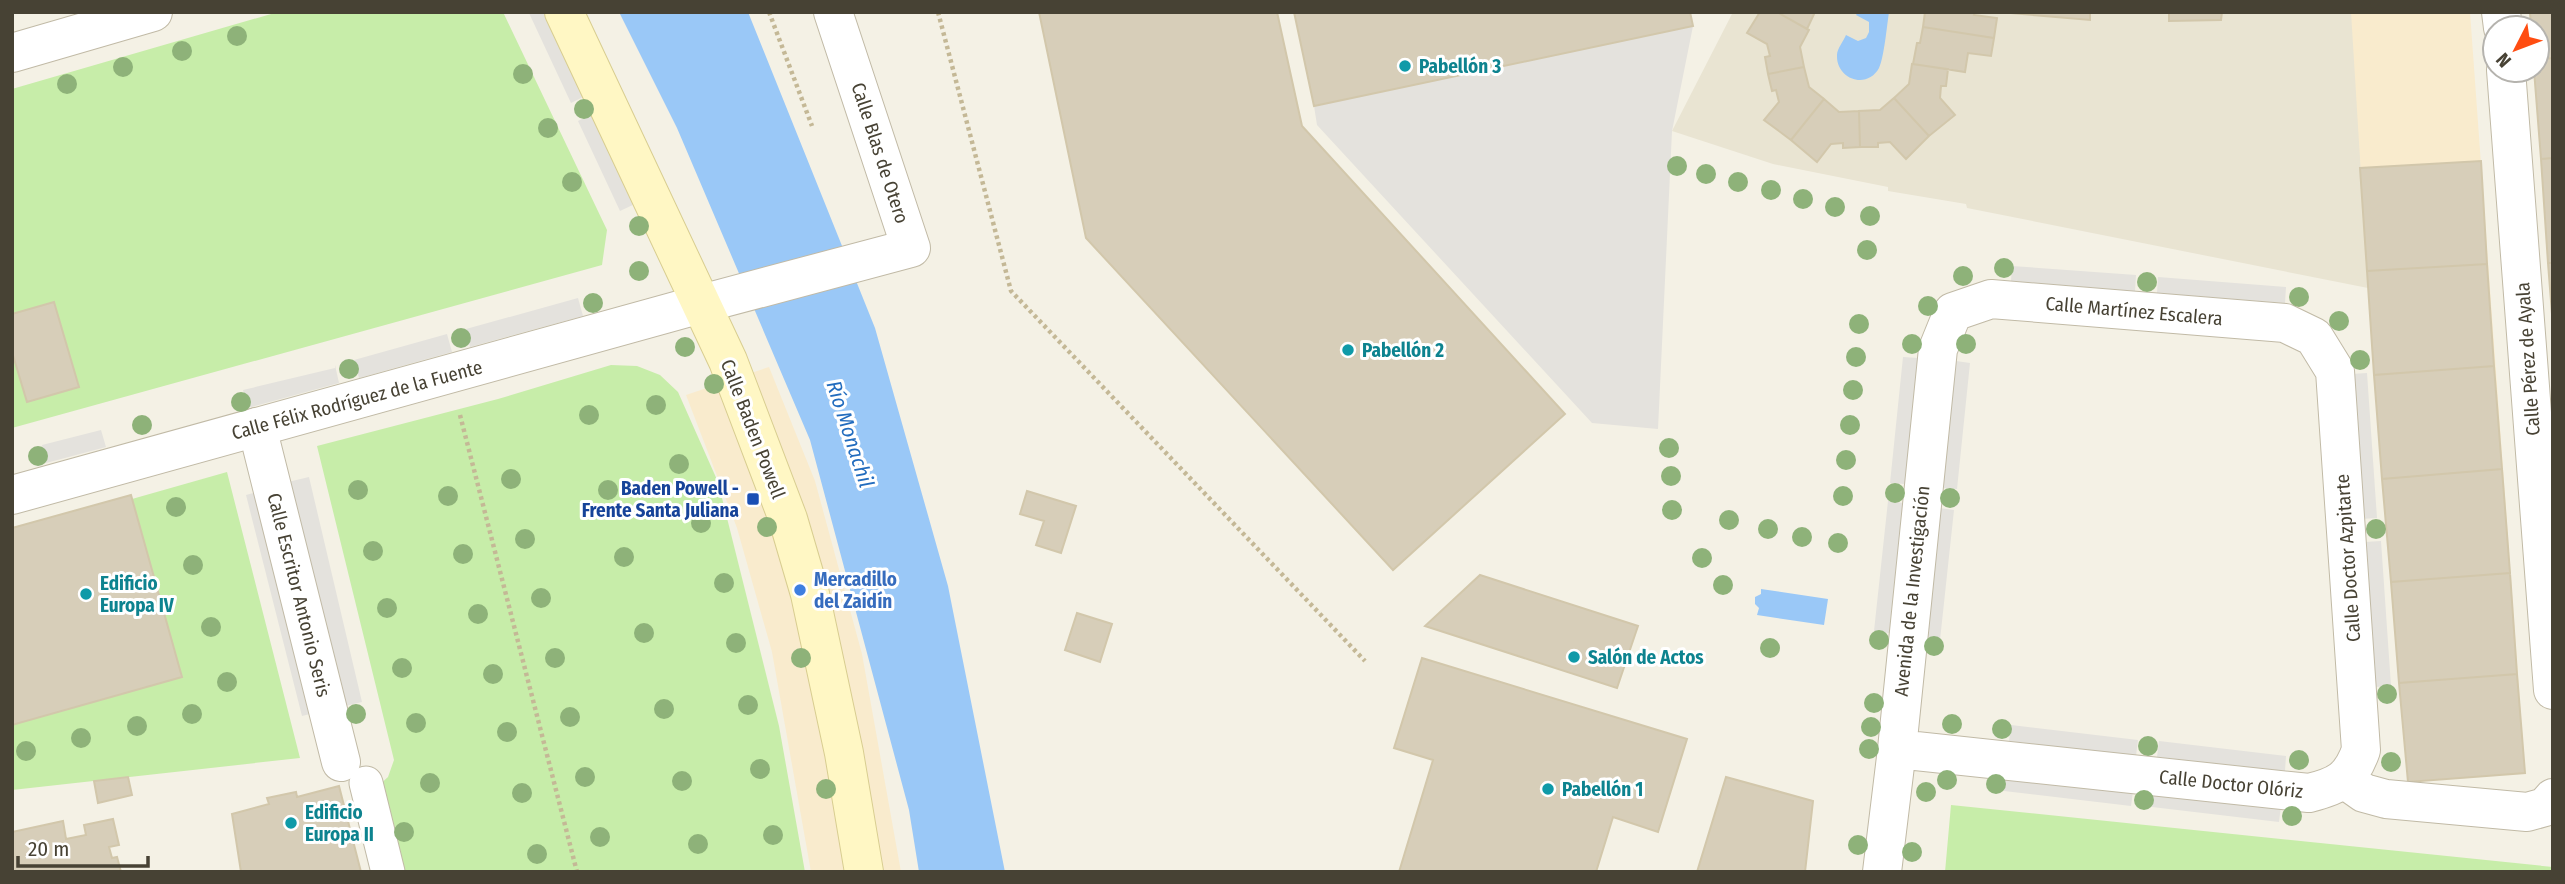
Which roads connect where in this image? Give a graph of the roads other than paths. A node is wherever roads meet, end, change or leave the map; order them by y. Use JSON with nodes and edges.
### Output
{"nodes":[{"id":1,"x":153,"y":12,"type":"edge"},
{"id":2,"x":564,"y":12,"type":"edge"},
{"id":3,"x":833,"y":12,"type":"edge"},
{"id":4,"x":12,"y":53,"type":"edge"},
{"id":5,"x":2507,"y":84,"type":"edge"},
{"id":6,"x":701,"y":304,"type":"junction"},
{"id":7,"x":1953,"y":312,"type":"joint"},
{"id":8,"x":2314,"y":337,"type":"joint"},
{"id":9,"x":257,"y":427,"type":"junction"},
{"id":10,"x":12,"y":495,"type":"edge"},
{"id":11,"x":2553,"y":690,"type":"edge"},
{"id":12,"x":1897,"y":749,"type":"junction"},
{"id":13,"x":354,"y":773,"type":"joint"},
{"id":14,"x":2344,"y":779,"type":"junction"},
{"id":15,"x":2553,"y":798,"type":"edge"},
{"id":16,"x":388,"y":872,"type":"edge"},
{"id":17,"x":864,"y":872,"type":"edge"},
{"id":18,"x":1882,"y":872,"type":"edge"}],
"edges":[{"from":1,"to":4,"type":"street"},
{"from":2,"to":6,"type":"main road","name":"Calle Baden Powell"},
{"from":3,"to":6,"type":"street","name":"Calle Blas de Otero"},
{"from":5,"to":11,"type":"street","name":"Calle Pérez de Ayala"},
{"from":6,"to":9,"type":"street","name":"Calle Félix Rodríguez de la Fuente"},
{"from":6,"to":17,"type":"main road","name":"Calle Baden Powell"},
{"from":7,"to":8,"type":"street","name":"Calle Martínez Escalera"},
{"from":7,"to":12,"type":"street","name":"Avenida de la Investigación"},
{"from":8,"to":14,"type":"street","name":"Calle Doctor Azpitarte"},
{"from":9,"to":10,"type":"street","name":"Calle Félix Rodríguez de la Fuente"},
{"from":9,"to":13,"type":"street","name":"Calle Escritor Antonio Seris"},
{"from":12,"to":14,"type":"street","name":"Calle Doctor Olóriz"},
{"from":12,"to":18,"type":"street","name":"Avenida de la Investigación"},
{"from":13,"to":16,"type":"street","name":"Calle Escritor Antonio Seris"},
{"from":14,"to":15,"type":"street"}]}
